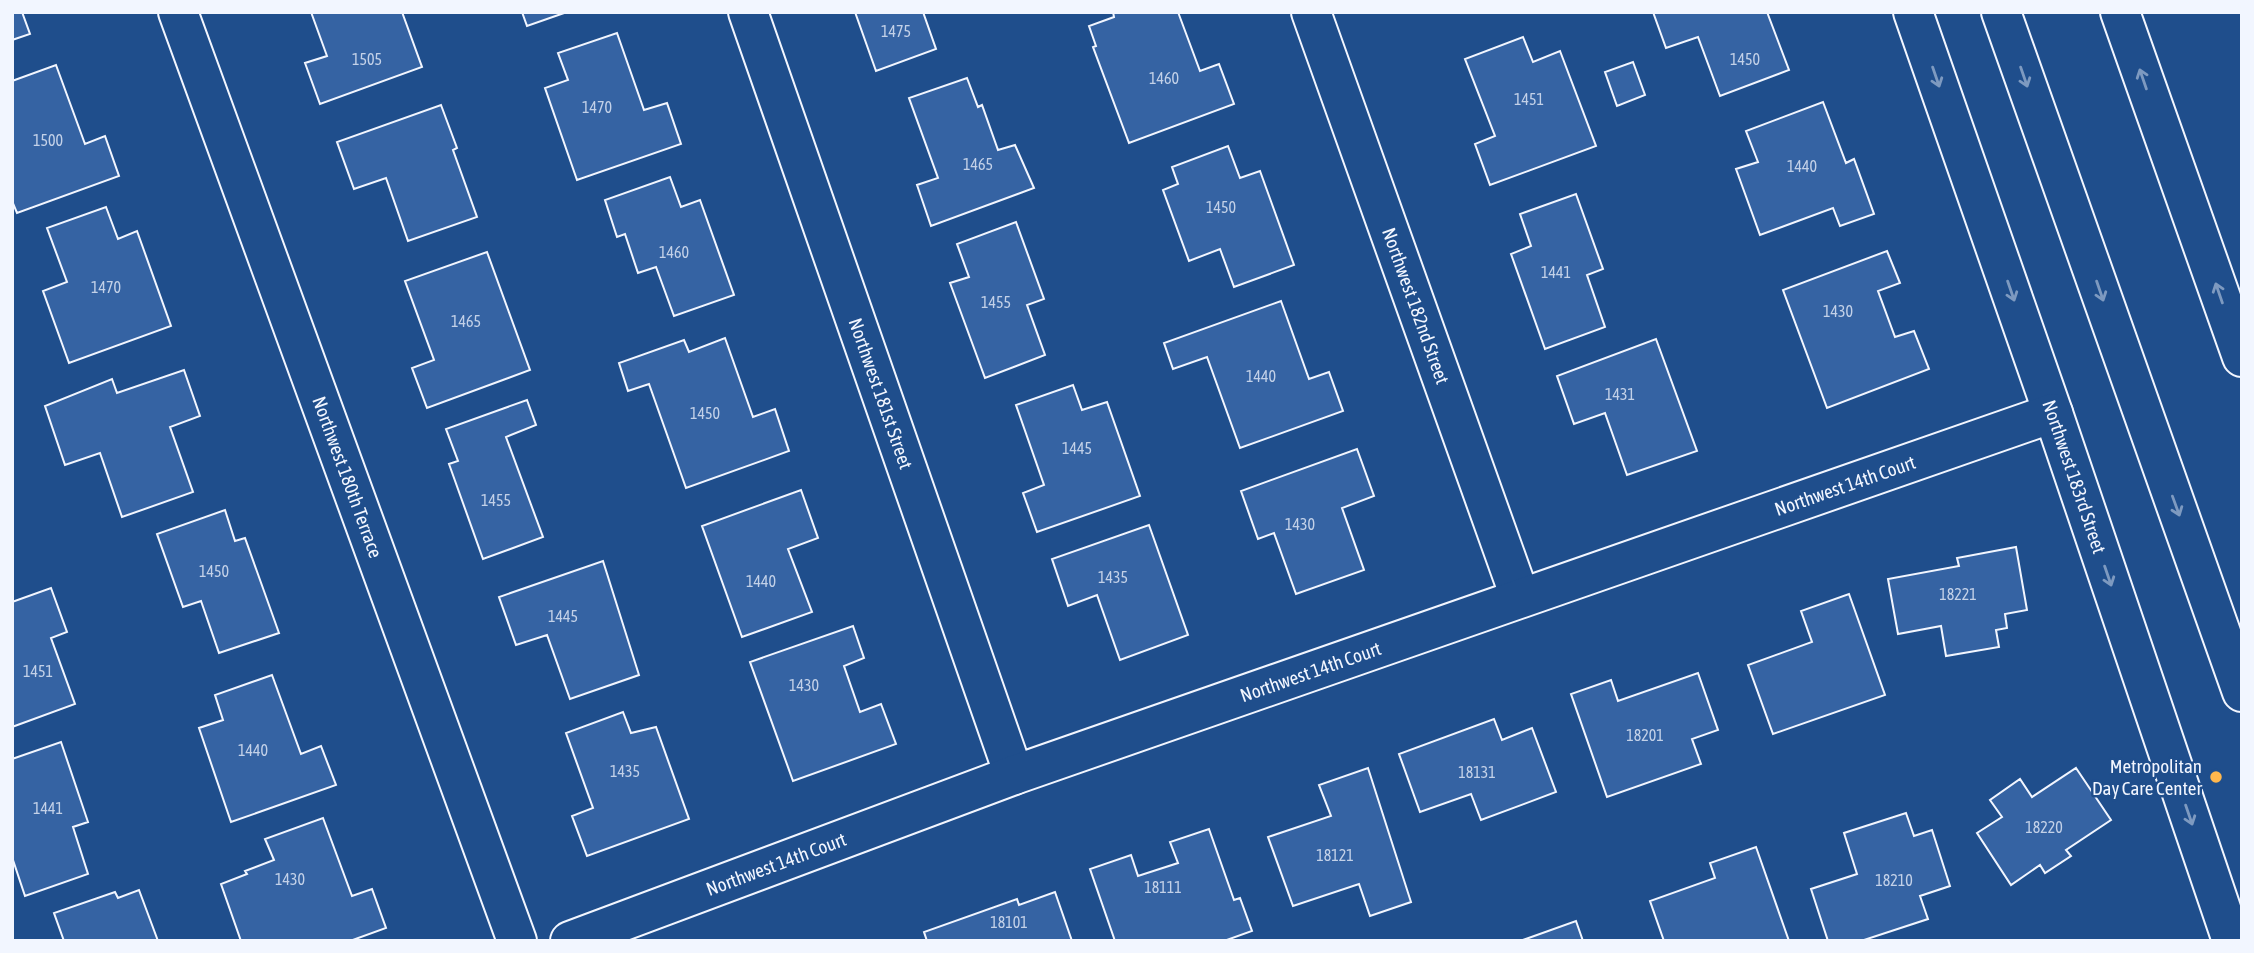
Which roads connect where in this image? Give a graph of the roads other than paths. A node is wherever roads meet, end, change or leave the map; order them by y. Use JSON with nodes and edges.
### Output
{"nodes":[{"id":1,"x":178,"y":12,"type":"edge"},
{"id":2,"x":748,"y":12,"type":"edge"},
{"id":3,"x":1311,"y":12,"type":"edge"},
{"id":4,"x":1913,"y":12,"type":"edge"},
{"id":5,"x":2001,"y":12,"type":"edge"},
{"id":6,"x":2123,"y":13,"type":"edge"},
{"id":7,"x":2242,"y":358,"type":"edge"},
{"id":8,"x":2053,"y":413,"type":"junction"},
{"id":9,"x":1520,"y":597,"type":"junction"},
{"id":10,"x":2242,"y":692,"type":"edge"},
{"id":11,"x":1014,"y":775,"type":"junction"},
{"id":12,"x":2225,"y":934,"type":"edge"},
{"id":13,"x":517,"y":941,"type":"edge"},
{"id":14,"x":570,"y":941,"type":"edge"}],
"edges":[{"from":1,"to":13,"type":"street","name":"Northwest 180th Terrace"},
{"from":2,"to":11,"type":"street","name":"Northwest 181st Street"},
{"from":3,"to":9,"type":"street","name":"Northwest 182nd Street"},
{"from":4,"to":8,"type":"street","name":"Northwest 183rd Street","one_way":true},
{"from":5,"to":10,"type":"street","one_way":true},
{"from":7,"to":6,"type":"street","one_way":true},
{"from":8,"to":9,"type":"street","name":"Northwest 14th Court"},
{"from":8,"to":12,"type":"street","name":"Northwest 183rd Street","one_way":true},
{"from":9,"to":11,"type":"street","name":"Northwest 14th Court"},
{"from":11,"to":14,"type":"street","name":"Northwest 14th Court"}]}
